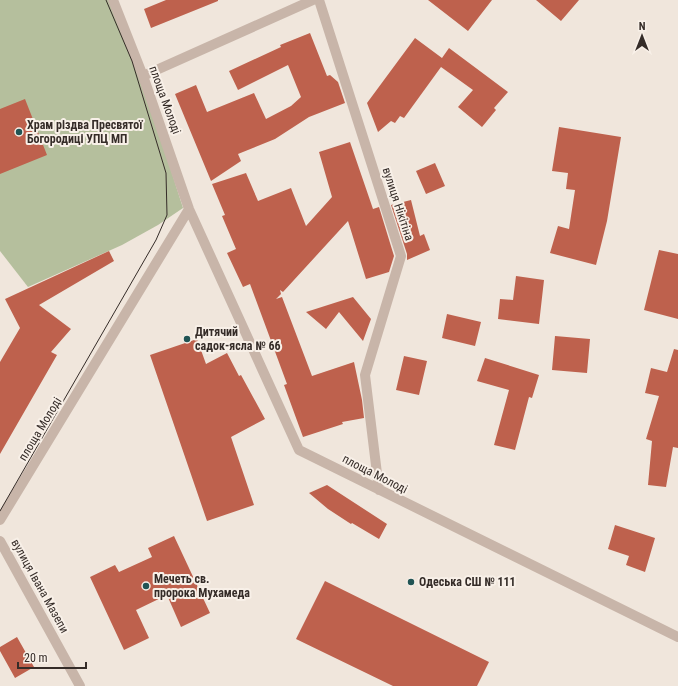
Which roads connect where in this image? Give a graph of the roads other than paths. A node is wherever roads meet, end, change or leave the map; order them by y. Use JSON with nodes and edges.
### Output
{"nodes":[{"id":1,"x":113,"y":0,"type":"edge"},
{"id":2,"x":313,"y":0,"type":"edge"},
{"id":3,"x":319,"y":0,"type":"edge"},
{"id":4,"x":143,"y":76,"type":"junction"},
{"id":5,"x":189,"y":209,"type":"junction"},
{"id":6,"x":379,"y":490,"type":"junction"},
{"id":7,"x":0,"y":520,"type":"edge"},
{"id":8,"x":0,"y":541,"type":"edge"},
{"id":9,"x":678,"y":637,"type":"edge"},
{"id":10,"x":80,"y":686,"type":"edge"}],
"edges":[{"from":1,"to":4,"type":"street","name":"площа Молоді"},
{"from":2,"to":4,"type":"street"},
{"from":3,"to":6,"type":"street","name":"вулиця Нікітіна"},
{"from":4,"to":5,"type":"street","name":"площа Молоді"},
{"from":5,"to":6,"type":"street","name":"площа Молоді"},
{"from":5,"to":7,"type":"street","name":"площа Молоді"},
{"from":6,"to":9,"type":"street","name":"площа Молоді"},
{"from":8,"to":10,"type":"street","name":"вулиця Івана Мазепи"}]}
